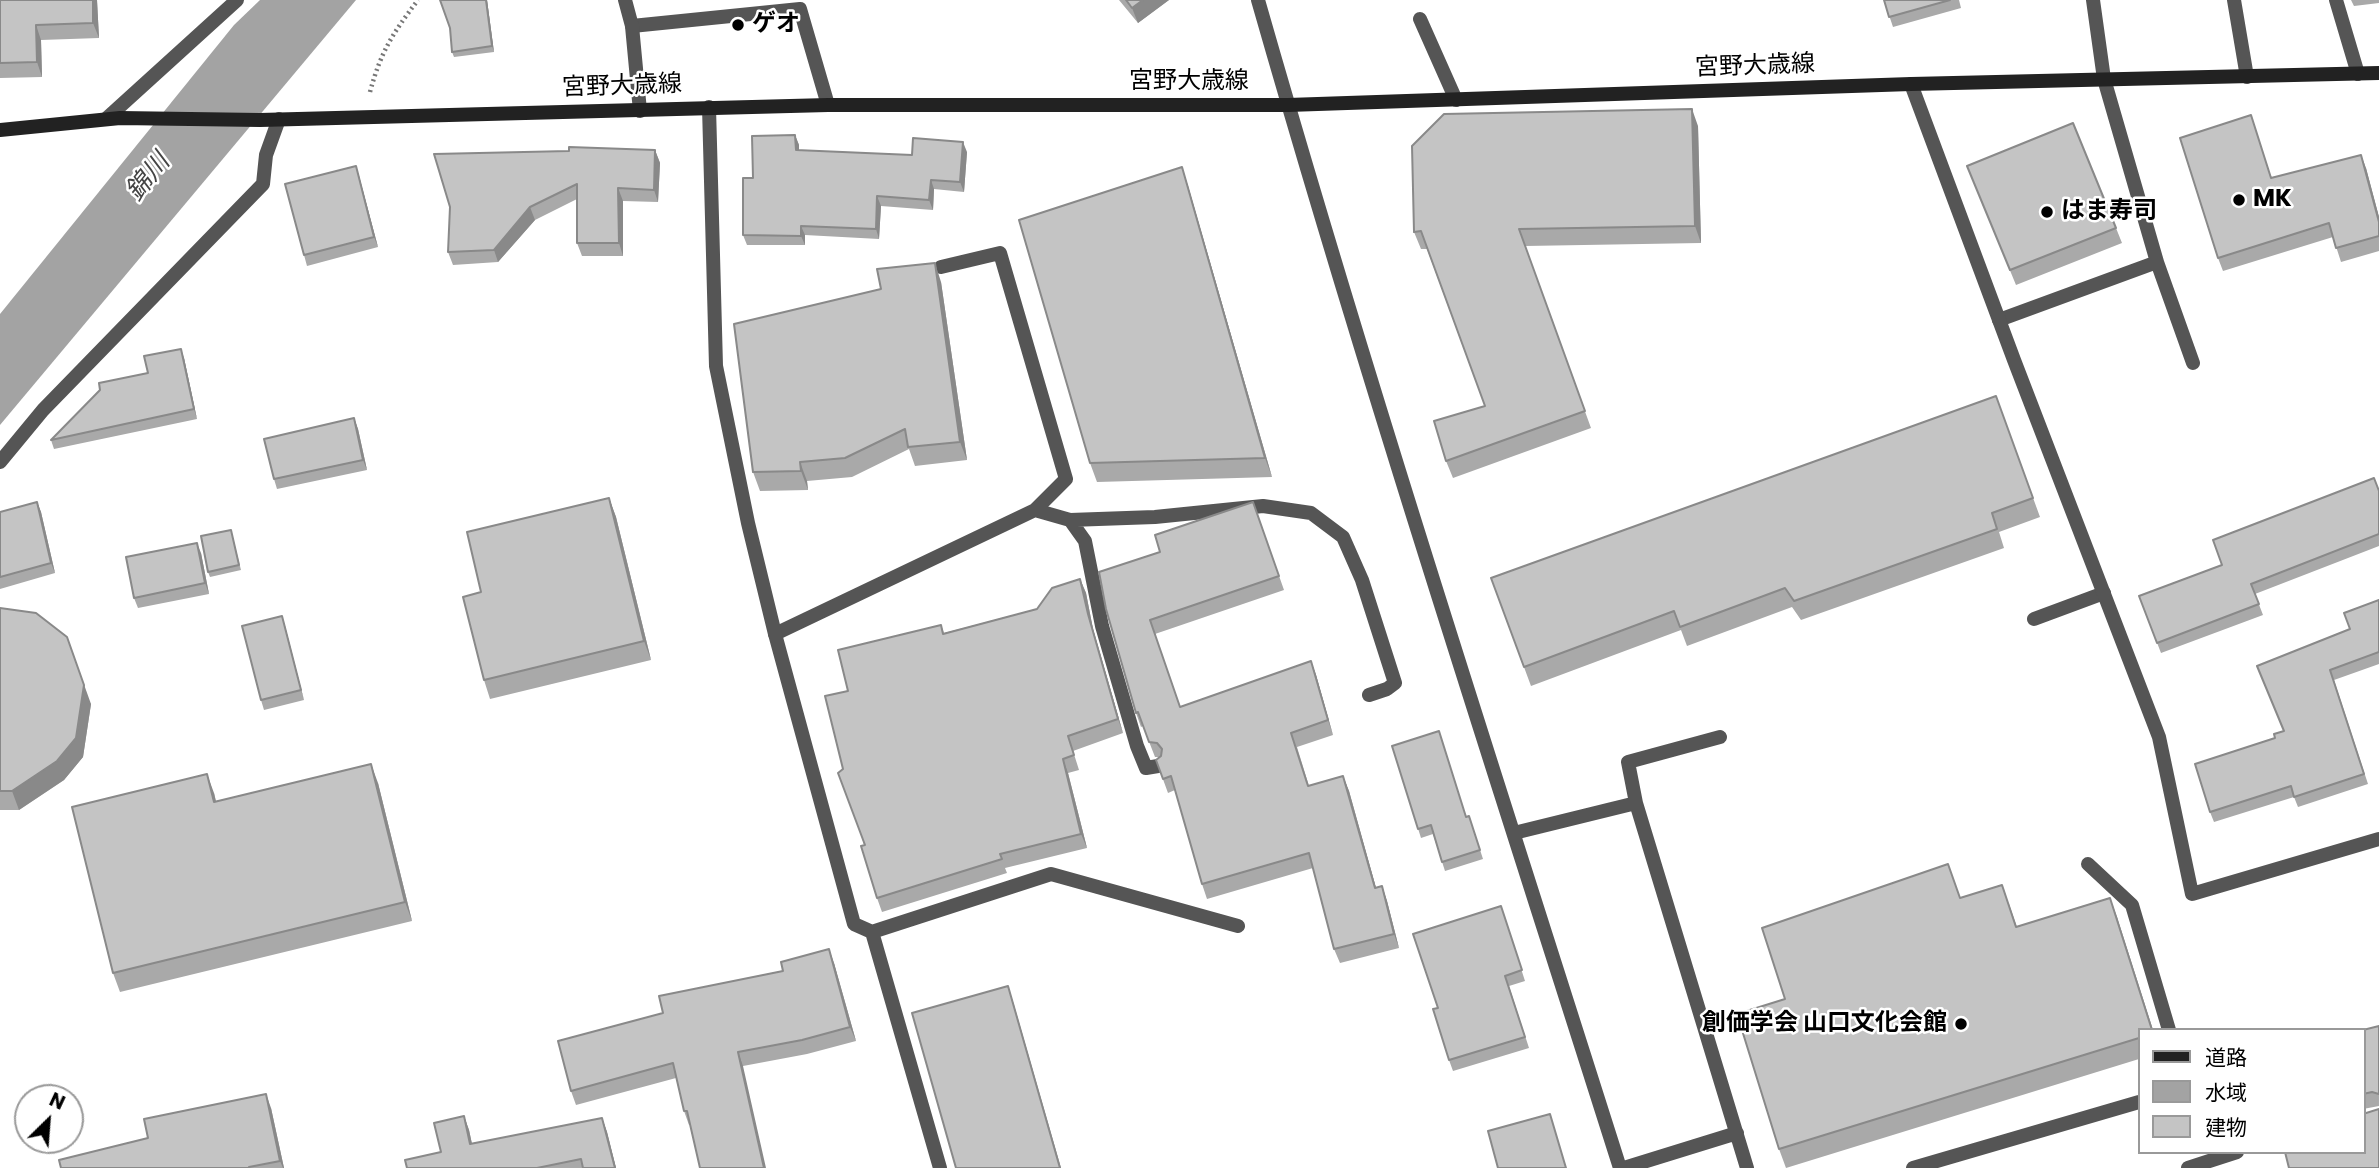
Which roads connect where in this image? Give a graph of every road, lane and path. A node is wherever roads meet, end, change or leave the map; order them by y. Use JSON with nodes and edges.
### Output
{"nodes":[{"id":1,"x":237,"y":0,"type":"edge"},
{"id":2,"x":418,"y":0,"type":"edge"},
{"id":3,"x":625,"y":0,"type":"edge"},
{"id":4,"x":1258,"y":0,"type":"edge"},
{"id":5,"x":2093,"y":0,"type":"edge"},
{"id":6,"x":2234,"y":0,"type":"edge"},
{"id":7,"x":2336,"y":0,"type":"edge"},
{"id":8,"x":1420,"y":19,"type":"dead end"},
{"id":9,"x":632,"y":26,"type":"junction"},
{"id":10,"x":2379,"y":73,"type":"edge"},
{"id":11,"x":2358,"y":74,"type":"junction"},
{"id":12,"x":2246,"y":77,"type":"junction"},
{"id":13,"x":2104,"y":79,"type":"junction"},
{"id":14,"x":1911,"y":84,"type":"junction"},
{"id":15,"x":1456,"y":100,"type":"junction"},
{"id":16,"x":828,"y":105,"type":"junction"},
{"id":17,"x":1288,"y":105,"type":"junction"},
{"id":18,"x":709,"y":107,"type":"junction"},
{"id":19,"x":640,"y":111,"type":"junction"},
{"id":20,"x":370,"y":117,"type":"junction"},
{"id":21,"x":113,"y":119,"type":"junction"},
{"id":22,"x":279,"y":119,"type":"junction"},
{"id":23,"x":0,"y":130,"type":"edge"},
{"id":24,"x":2157,"y":262,"type":"junction"},
{"id":25,"x":941,"y":267,"type":"dead end"},
{"id":26,"x":1999,"y":320,"type":"junction"},
{"id":27,"x":2193,"y":363,"type":"dead end"},
{"id":28,"x":0,"y":461,"type":"edge"},
{"id":29,"x":1035,"y":510,"type":"junction"},
{"id":30,"x":1070,"y":520,"type":"junction"},
{"id":31,"x":2104,"y":593,"type":"junction"},
{"id":32,"x":2035,"y":620,"type":"dead end"},
{"id":33,"x":775,"y":634,"type":"junction"},
{"id":34,"x":1369,"y":695,"type":"dead end"},
{"id":35,"x":1720,"y":737,"type":"dead end"},
{"id":36,"x":1158,"y":766,"type":"edge"},
{"id":37,"x":1636,"y":803,"type":"junction"},
{"id":38,"x":1514,"y":833,"type":"junction"},
{"id":39,"x":2379,"y":839,"type":"edge"},
{"id":40,"x":2088,"y":864,"type":"dead end"},
{"id":41,"x":1238,"y":926,"type":"dead end"},
{"id":42,"x":872,"y":932,"type":"junction"},
{"id":43,"x":2168,"y":1028,"type":"edge"},
{"id":44,"x":2138,"y":1102,"type":"edge"},
{"id":45,"x":1737,"y":1133,"type":"junction"},
{"id":46,"x":2231,"y":1154,"type":"edge"},
{"id":47,"x":940,"y":1168,"type":"edge"},
{"id":48,"x":1622,"y":1168,"type":"edge"},
{"id":49,"x":1747,"y":1168,"type":"edge"},
{"id":50,"x":1913,"y":1168,"type":"edge"},
{"id":51,"x":2188,"y":1168,"type":"edge"}],
"edges":[{"from":1,"to":21,"type":"street"},
{"from":2,"to":20,"type":"path"},
{"from":3,"to":9,"type":"street"},
{"from":4,"to":17,"type":"street"},
{"from":5,"to":13,"type":"street"},
{"from":6,"to":12,"type":"street"},
{"from":7,"to":11,"type":"street"},
{"from":8,"to":15,"type":"street"},
{"from":9,"to":16,"type":"street"},
{"from":9,"to":19,"type":"street"},
{"from":10,"to":11,"type":"main road","name":"宮野大歳線"},
{"from":11,"to":12,"type":"main road","name":"宮野大歳線"},
{"from":12,"to":13,"type":"main road","name":"宮野大歳線"},
{"from":13,"to":14,"type":"main road","name":"宮野大歳線"},
{"from":13,"to":24,"type":"street"},
{"from":14,"to":15,"type":"main road","name":"宮野大歳線"},
{"from":14,"to":26,"type":"street"},
{"from":15,"to":17,"type":"main road","name":"宮野大歳線"},
{"from":16,"to":17,"type":"main road","name":"宮野大歳線"},
{"from":16,"to":18,"type":"main road","name":"宮野大歳線"},
{"from":17,"to":38,"type":"street"},
{"from":18,"to":19,"type":"main road","name":"宮野大歳線"},
{"from":18,"to":33,"type":"street"},
{"from":19,"to":20,"type":"main road","name":"宮野大歳線"},
{"from":20,"to":22,"type":"main road","name":"宮野大歳線"},
{"from":21,"to":22,"type":"main road","name":"宮野大歳線"},
{"from":21,"to":23,"type":"main road","name":"宮野大歳線"},
{"from":22,"to":28,"type":"street"},
{"from":24,"to":26,"type":"street"},
{"from":24,"to":27,"type":"street"},
{"from":25,"to":29,"type":"street"},
{"from":26,"to":31,"type":"street"},
{"from":29,"to":30,"type":"street"},
{"from":29,"to":33,"type":"street"},
{"from":30,"to":34,"type":"street"},
{"from":30,"to":36,"type":"street"},
{"from":31,"to":32,"type":"street"},
{"from":31,"to":39,"type":"street"},
{"from":33,"to":42,"type":"street"},
{"from":35,"to":37,"type":"street"},
{"from":37,"to":38,"type":"street"},
{"from":37,"to":45,"type":"street"},
{"from":38,"to":48,"type":"street"},
{"from":40,"to":43,"type":"street"},
{"from":41,"to":42,"type":"street"},
{"from":42,"to":47,"type":"street"},
{"from":44,"to":50,"type":"street"},
{"from":45,"to":48,"type":"street"},
{"from":45,"to":49,"type":"street"},
{"from":46,"to":51,"type":"street"}]}
